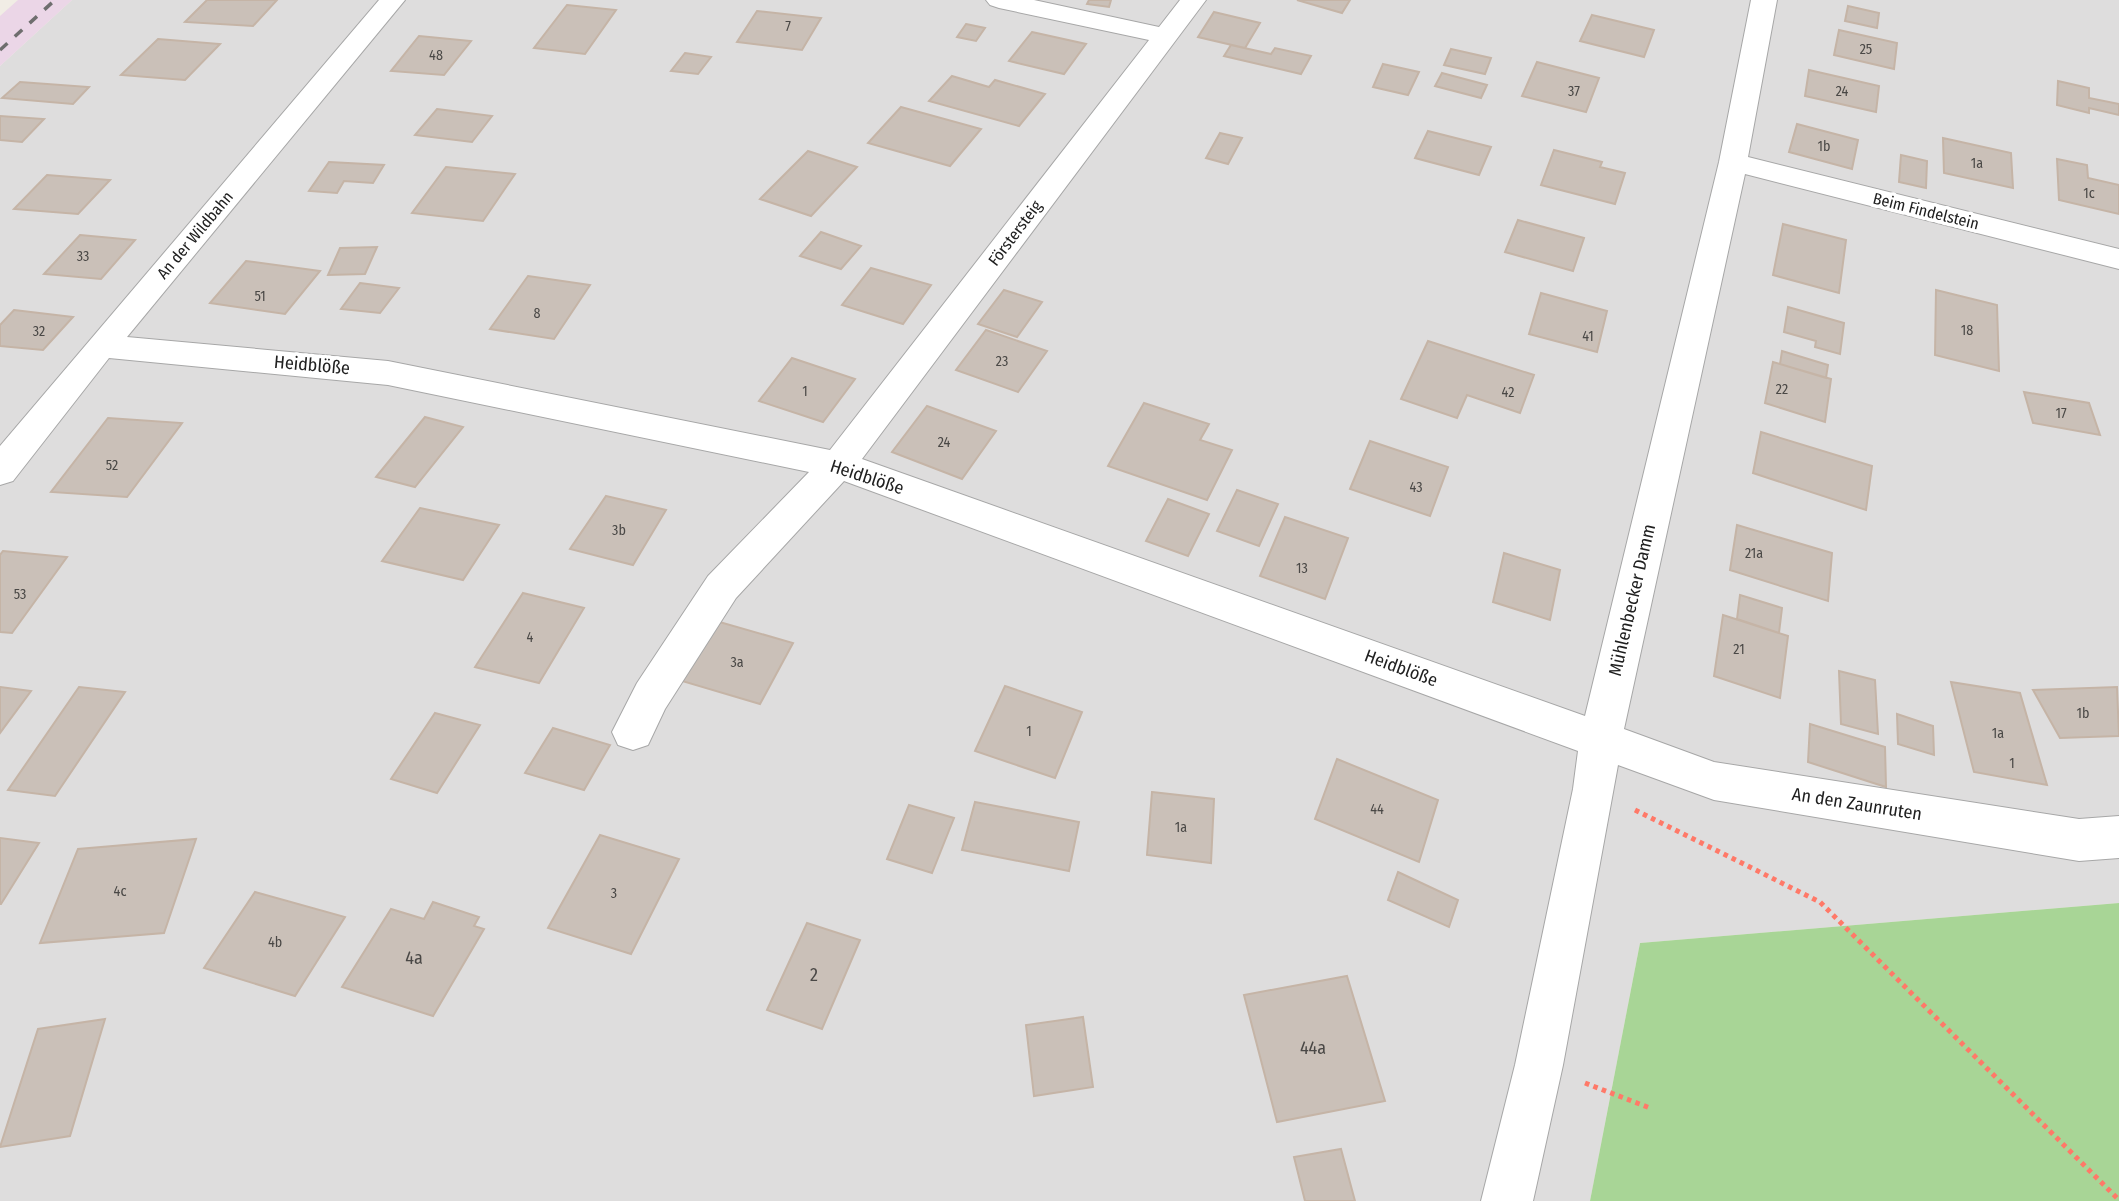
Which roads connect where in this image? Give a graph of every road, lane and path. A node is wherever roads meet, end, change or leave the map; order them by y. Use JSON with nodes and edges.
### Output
{"nodes":[{"id":1,"x":392,"y":0,"type":"edge"},
{"id":2,"x":999,"y":0,"type":"edge"},
{"id":3,"x":1193,"y":0,"type":"edge"},
{"id":4,"x":1764,"y":0,"type":"edge"},
{"id":5,"x":1166,"y":36,"type":"junction"},
{"id":6,"x":1732,"y":162,"type":"junction"},
{"id":7,"x":2117,"y":257,"type":"edge"},
{"id":8,"x":101,"y":346,"type":"junction"},
{"id":9,"x":838,"y":465,"type":"junction"},
{"id":10,"x":0,"y":471,"type":"edge"},
{"id":11,"x":633,"y":732,"type":"dead end"},
{"id":12,"x":1600,"y":742,"type":"junction"},
{"id":13,"x":1594,"y":789,"type":"junction"},
{"id":14,"x":2119,"y":837,"type":"edge"},
{"id":15,"x":1539,"y":1065,"type":"junction"},
{"id":16,"x":1650,"y":1108,"type":"dead end"},
{"id":17,"x":2119,"y":1200,"type":"edge"},
{"id":18,"x":1507,"y":1201,"type":"edge"}],
"edges":[{"from":1,"to":8,"type":"street","name":"An der Wildbahn"},
{"from":2,"to":5,"type":"street"},
{"from":3,"to":5,"type":"street","name":"Förstersteig"},
{"from":4,"to":6,"type":"street","name":"Mühlenbecker Damm"},
{"from":5,"to":9,"type":"street","name":"Förstersteig"},
{"from":6,"to":7,"type":"street","name":"Beim Findelstein"},
{"from":6,"to":12,"type":"street","name":"Mühlenbecker Damm"},
{"from":8,"to":9,"type":"street","name":"Heidblöße"},
{"from":8,"to":10,"type":"street","name":"An der Wildbahn"},
{"from":9,"to":11,"type":"street","name":"Förstersteig"},
{"from":9,"to":12,"type":"street","name":"Heidblöße"},
{"from":12,"to":13,"type":"street","name":"Mühlenbecker Damm"},
{"from":12,"to":14,"type":"street","name":"An den Zaunruten"},
{"from":13,"to":15,"type":"street","name":"Mühlenbecker Damm"},
{"from":13,"to":17,"type":"path"},
{"from":15,"to":16,"type":"path"},
{"from":15,"to":18,"type":"street","name":"Mühlenbecker Damm"}]}
